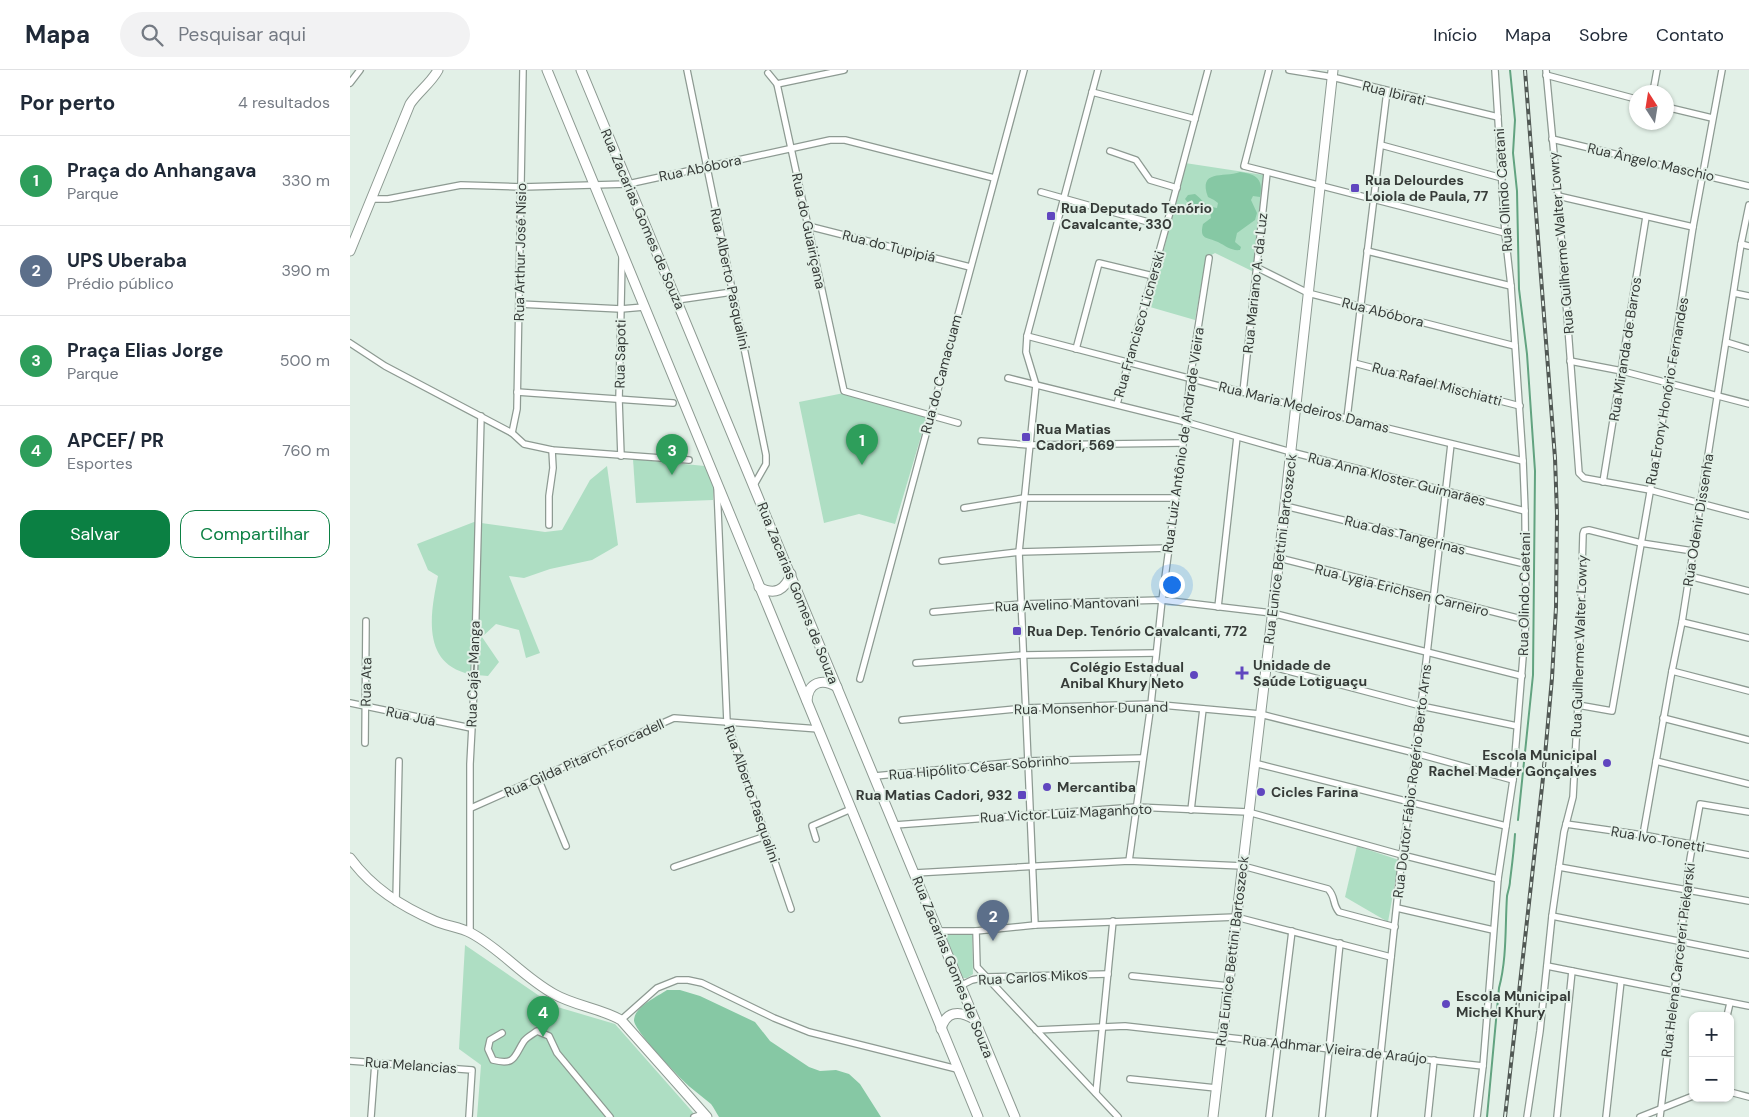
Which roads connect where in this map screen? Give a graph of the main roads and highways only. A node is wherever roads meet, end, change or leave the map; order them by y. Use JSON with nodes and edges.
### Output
{"nodes":[{"id":1,"x":438,"y":70,"type":"edge"},
{"id":2,"x":547,"y":70,"type":"edge"},
{"id":3,"x":581,"y":70,"type":"edge"},
{"id":4,"x":1333,"y":74,"type":"edge"},
{"id":5,"x":350,"y":251,"type":"edge"},
{"id":6,"x":791,"y":574,"type":"junction"},
{"id":7,"x":759,"y":587,"type":"junction"},
{"id":8,"x":837,"y":687,"type":"junction"},
{"id":9,"x":807,"y":701,"type":"junction"},
{"id":10,"x":350,"y":858,"type":"edge"},
{"id":11,"x":974,"y":1019,"type":"junction"},
{"id":12,"x":941,"y":1029,"type":"junction"},
{"id":13,"x":1010,"y":1105,"type":"junction"},
{"id":14,"x":705,"y":1115,"type":"edge"},
{"id":15,"x":978,"y":1117,"type":"edge"},
{"id":16,"x":1008,"y":1117,"type":"edge"},
{"id":17,"x":1015,"y":1117,"type":"edge"},
{"id":18,"x":1213,"y":1117,"type":"edge"}],
"edges":[{"from":1,"to":5,"type":"main road"},
{"from":2,"to":7,"type":"main road"},
{"from":3,"to":6,"type":"main road","name":"Rua Zacarias Gomes de Souza"},
{"from":4,"to":18,"type":"main road","name":"Rua Eunice Bettini Bartoszeck"},
{"from":6,"to":7,"type":"main road"},
{"from":6,"to":8,"type":"main road","name":"Rua Zacarias Gomes de Souza"},
{"from":7,"to":9,"type":"main road"},
{"from":8,"to":9,"type":"main road"},
{"from":8,"to":11,"type":"main road","name":"Rua Zacarias Gomes de Souza"},
{"from":9,"to":12,"type":"main road"},
{"from":10,"to":14,"type":"main road"},
{"from":11,"to":12,"type":"main road"},
{"from":11,"to":13,"type":"main road","name":"Rua Zacarias Gomes de Souza"},
{"from":12,"to":15,"type":"main road"},
{"from":13,"to":16,"type":"main road"},
{"from":13,"to":17,"type":"main road","name":"Rua Zacarias Gomes de Souza"}]}
